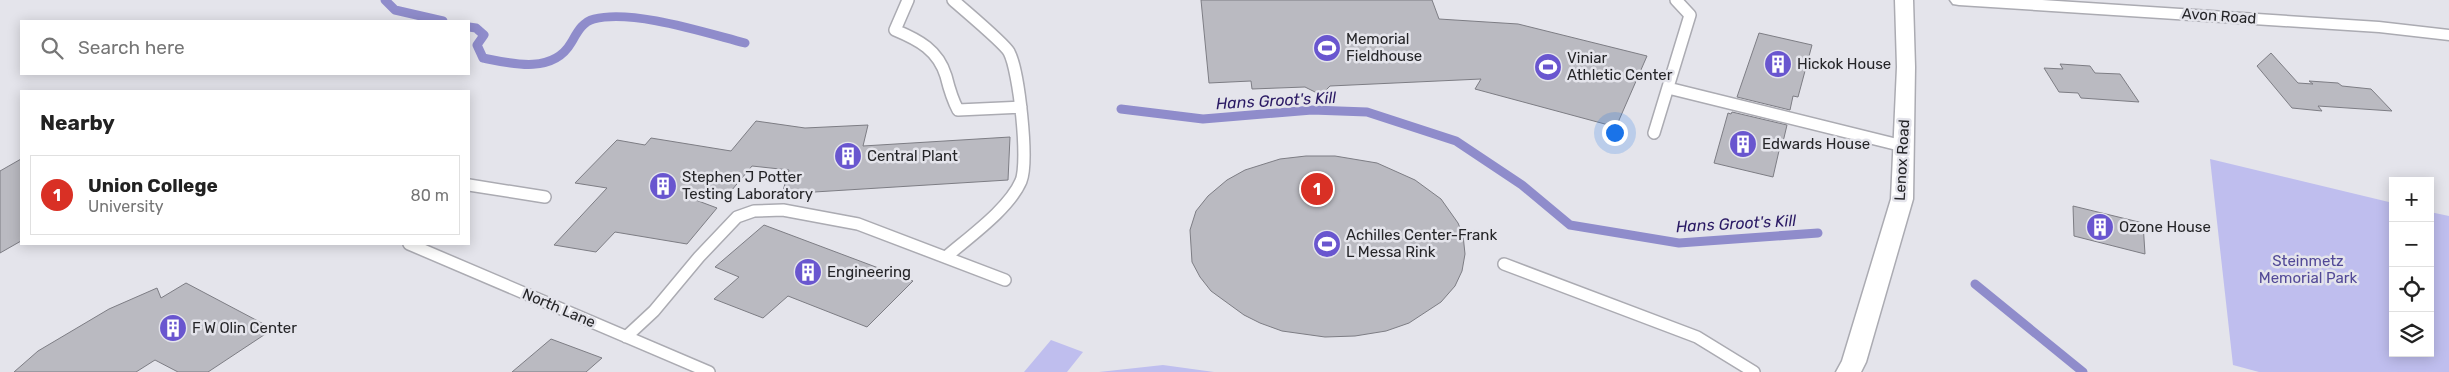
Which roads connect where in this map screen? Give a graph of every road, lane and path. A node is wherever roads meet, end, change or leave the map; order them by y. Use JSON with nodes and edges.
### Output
{"nodes":[{"id":1,"x":908,"y":0,"type":"edge"},
{"id":2,"x":953,"y":0,"type":"edge"},
{"id":3,"x":1676,"y":0,"type":"edge"},
{"id":4,"x":1904,"y":0,"type":"edge"},
{"id":5,"x":1959,"y":0,"type":"edge"},
{"id":6,"x":2449,"y":35,"type":"edge"},
{"id":7,"x":1668,"y":88,"type":"junction"},
{"id":8,"x":1021,"y":107,"type":"junction"},
{"id":9,"x":1654,"y":133,"type":"dead end"},
{"id":10,"x":1903,"y":146,"type":"junction"},
{"id":11,"x":470,"y":185,"type":"edge"},
{"id":12,"x":545,"y":197,"type":"dead end"},
{"id":13,"x":411,"y":245,"type":"edge"},
{"id":14,"x":946,"y":257,"type":"junction"},
{"id":15,"x":1504,"y":264,"type":"dead end"},
{"id":16,"x":1005,"y":280,"type":"dead end"},
{"id":17,"x":626,"y":337,"type":"junction"},
{"id":18,"x":709,"y":372,"type":"edge"},
{"id":19,"x":1754,"y":372,"type":"edge"},
{"id":20,"x":1848,"y":372,"type":"edge"}],
"edges":[{"from":1,"to":8,"type":"lane"},
{"from":2,"to":8,"type":"lane"},
{"from":3,"to":7,"type":"lane"},
{"from":4,"to":10,"type":"street","name":"Lenox Road"},
{"from":5,"to":6,"type":"street","name":"Avon Road"},
{"from":7,"to":9,"type":"lane"},
{"from":7,"to":10,"type":"lane"},
{"from":8,"to":14,"type":"lane"},
{"from":10,"to":20,"type":"street","name":"Lenox Road"},
{"from":11,"to":12,"type":"lane"},
{"from":13,"to":17,"type":"lane","name":"North Lane"},
{"from":14,"to":16,"type":"lane"},
{"from":14,"to":17,"type":"lane"},
{"from":15,"to":19,"type":"lane"},
{"from":17,"to":18,"type":"lane","name":"North Lane"}]}
